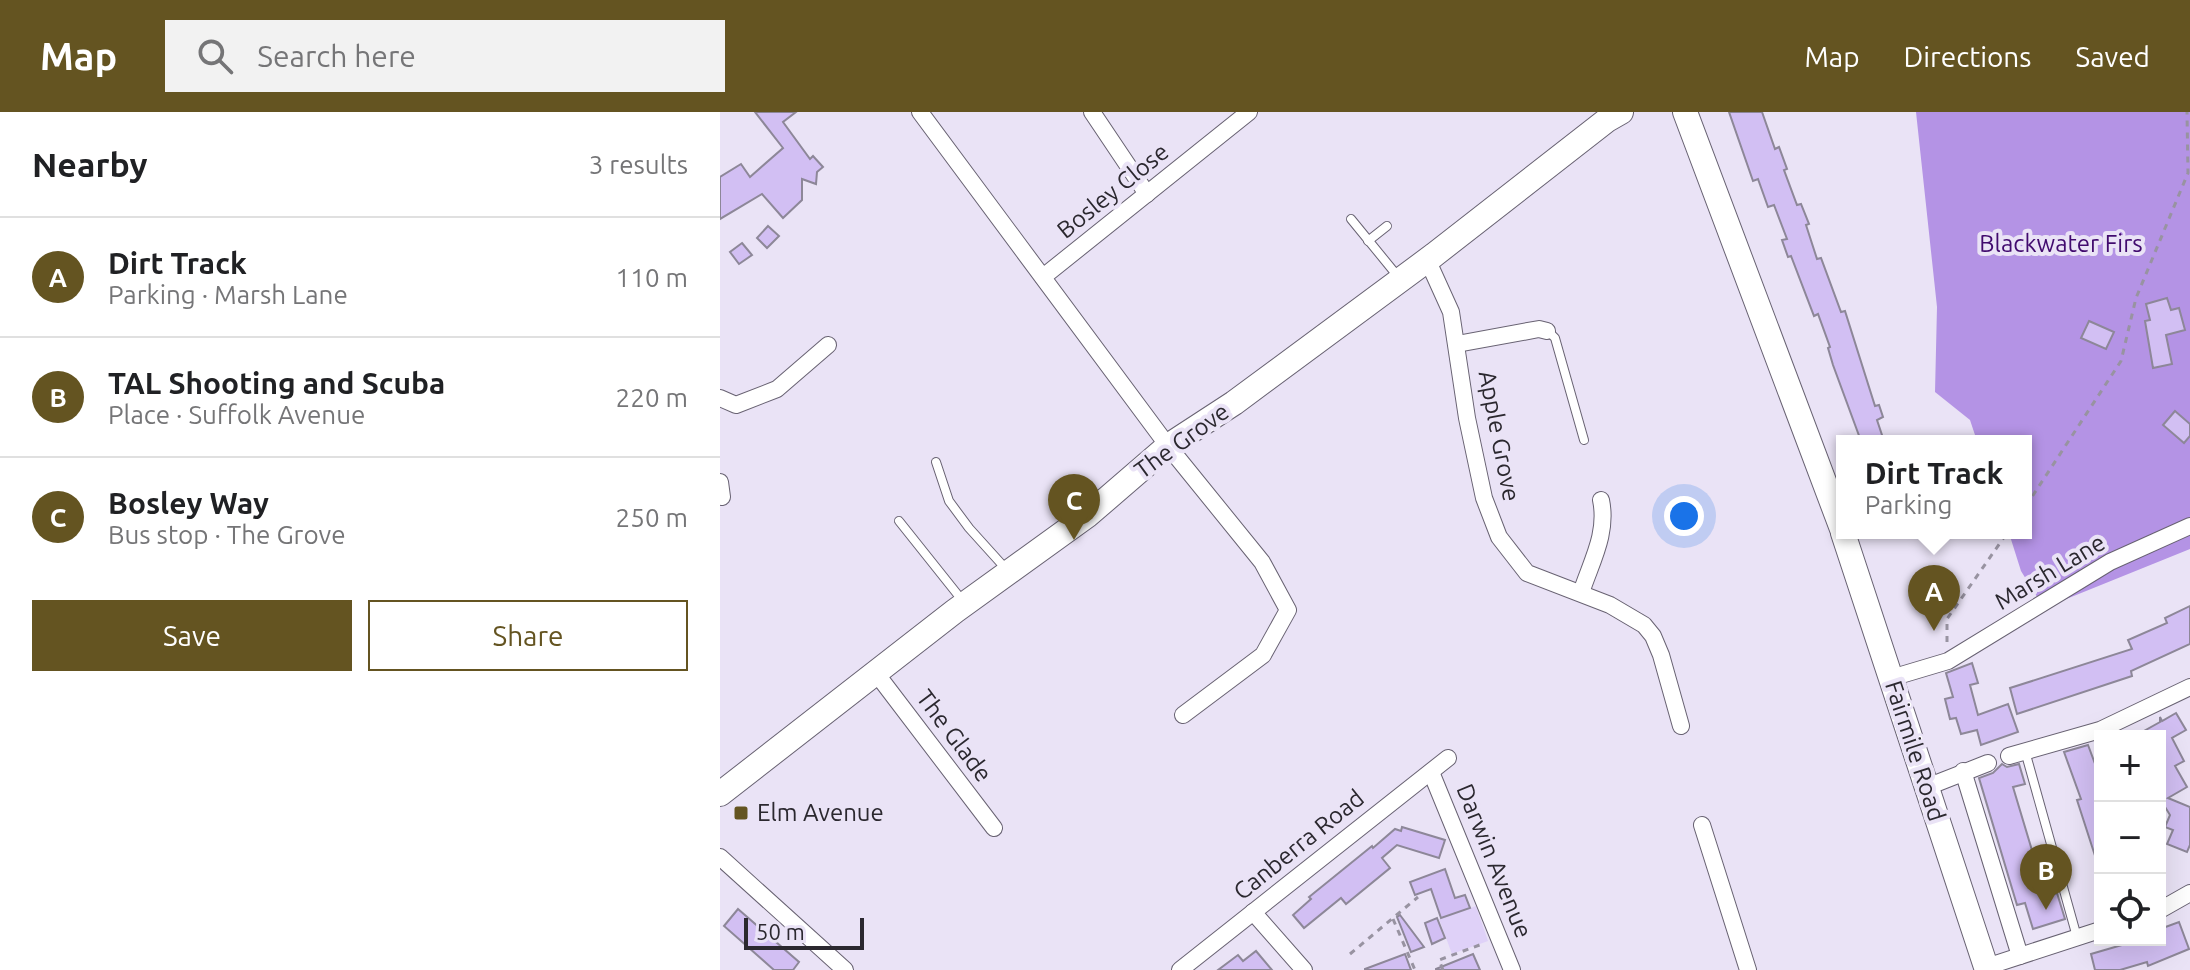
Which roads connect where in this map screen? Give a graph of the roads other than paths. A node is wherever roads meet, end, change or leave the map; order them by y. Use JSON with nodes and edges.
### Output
{"nodes":[{"id":1,"x":920,"y":112,"type":"edge"},
{"id":2,"x":1092,"y":112,"type":"edge"},
{"id":3,"x":1249,"y":112,"type":"edge"},
{"id":4,"x":1674,"y":112,"type":"edge"},
{"id":5,"x":1614,"y":115,"type":"edge"},
{"id":6,"x":1688,"y":122,"type":"edge"},
{"id":7,"x":1147,"y":194,"type":"junction"},
{"id":8,"x":1351,"y":219,"type":"dead end"},
{"id":9,"x":1387,"y":226,"type":"dead end"},
{"id":10,"x":1368,"y":241,"type":"junction"},
{"id":11,"x":1427,"y":259,"type":"junction"},
{"id":12,"x":1043,"y":277,"type":"junction"},
{"id":13,"x":1401,"y":280,"type":"junction"},
{"id":14,"x":1547,"y":331,"type":"joint"},
{"id":15,"x":1457,"y":344,"type":"junction"},
{"id":16,"x":828,"y":345,"type":"dead end"},
{"id":17,"x":720,"y":398,"type":"edge"},
{"id":18,"x":1584,"y":440,"type":"dead end"},
{"id":19,"x":1168,"y":446,"type":"junction"},
{"id":20,"x":936,"y":462,"type":"dead end"},
{"id":21,"x":1601,"y":500,"type":"dead end"},
{"id":22,"x":1836,"y":513,"type":"edge"},
{"id":23,"x":899,"y":521,"type":"dead end"},
{"id":24,"x":2190,"y":526,"type":"edge"},
{"id":25,"x":1846,"y":539,"type":"edge"},
{"id":26,"x":1009,"y":572,"type":"junction"},
{"id":27,"x":1581,"y":593,"type":"junction"},
{"id":28,"x":965,"y":604,"type":"junction"},
{"id":29,"x":876,"y":673,"type":"junction"},
{"id":30,"x":1891,"y":678,"type":"junction"},
{"id":31,"x":2190,"y":687,"type":"edge"},
{"id":32,"x":1183,"y":715,"type":"dead end"},
{"id":33,"x":1681,"y":726,"type":"dead end"},
{"id":34,"x":2107,"y":730,"type":"edge"},
{"id":35,"x":2094,"y":735,"type":"edge"},
{"id":36,"x":2017,"y":753,"type":"joint"},
{"id":37,"x":1448,"y":758,"type":"dead end"},
{"id":38,"x":1988,"y":763,"type":"dead end"},
{"id":39,"x":1963,"y":771,"type":"junction"},
{"id":40,"x":1431,"y":772,"type":"junction"},
{"id":41,"x":1927,"y":787,"type":"junction"},
{"id":42,"x":720,"y":794,"type":"edge"},
{"id":43,"x":994,"y":828,"type":"dead end"},
{"id":44,"x":1701,"y":837,"type":"dead end"},
{"id":45,"x":720,"y":857,"type":"edge"},
{"id":46,"x":2190,"y":893,"type":"edge"},
{"id":47,"x":2166,"y":907,"type":"edge"},
{"id":48,"x":1253,"y":912,"type":"junction"},
{"id":49,"x":2094,"y":932,"type":"edge"},
{"id":50,"x":2077,"y":937,"type":"junction"},
{"id":51,"x":2020,"y":956,"type":"junction"},
{"id":52,"x":1986,"y":969,"type":"edge"},
{"id":53,"x":845,"y":970,"type":"edge"},
{"id":54,"x":1180,"y":970,"type":"edge"},
{"id":55,"x":1304,"y":970,"type":"edge"},
{"id":56,"x":1512,"y":970,"type":"edge"},
{"id":57,"x":1748,"y":970,"type":"edge"}],
"edges":[{"from":1,"to":12,"type":"street"},
{"from":2,"to":7,"type":"street"},
{"from":3,"to":7,"type":"street","name":"Bosley Close"},
{"from":4,"to":6,"type":"street","name":"Fairmile Road"},
{"from":5,"to":11,"type":"street","name":"The Grove"},
{"from":6,"to":22,"type":"street","name":"Fairmile Road"},
{"from":7,"to":12,"type":"street","name":"Bosley Close"},
{"from":8,"to":10,"type":"lane"},
{"from":9,"to":10,"type":"lane"},
{"from":10,"to":13,"type":"lane"},
{"from":11,"to":13,"type":"street","name":"The Grove"},
{"from":11,"to":15,"type":"street","name":"Apple Grove"},
{"from":12,"to":19,"type":"street"},
{"from":13,"to":19,"type":"street","name":"The Grove"},
{"from":14,"to":15,"type":"street"},
{"from":14,"to":18,"type":"lane"},
{"from":15,"to":27,"type":"street","name":"Apple Grove"},
{"from":16,"to":17,"type":"street"},
{"from":19,"to":26,"type":"street","name":"The Grove"},
{"from":19,"to":32,"type":"street"},
{"from":20,"to":26,"type":"lane"},
{"from":21,"to":27,"type":"street"},
{"from":23,"to":28,"type":"lane"},
{"from":24,"to":30,"type":"street","name":"Marsh Lane"},
{"from":25,"to":30,"type":"street","name":"Fairmile Road"},
{"from":26,"to":28,"type":"street","name":"The Grove"},
{"from":27,"to":33,"type":"street","name":"Apple Grove"},
{"from":28,"to":29,"type":"street","name":"The Grove"},
{"from":29,"to":42,"type":"street","name":"The Grove"},
{"from":29,"to":43,"type":"street","name":"The Glade"},
{"from":30,"to":41,"type":"street","name":"Fairmile Road"},
{"from":31,"to":34,"type":"street"},
{"from":35,"to":36,"type":"street"},
{"from":36,"to":50,"type":"lane"},
{"from":37,"to":40,"type":"street","name":"Canberra Road"},
{"from":38,"to":39,"type":"street"},
{"from":39,"to":41,"type":"street"},
{"from":39,"to":51,"type":"street","name":"Fairmile Road"},
{"from":40,"to":48,"type":"street","name":"Canberra Road"},
{"from":40,"to":56,"type":"street","name":"Darwin Avenue"},
{"from":41,"to":52,"type":"street","name":"Fairmile Road"},
{"from":44,"to":57,"type":"street"},
{"from":45,"to":53,"type":"street"},
{"from":46,"to":47,"type":"street"},
{"from":48,"to":54,"type":"street","name":"Canberra Road"},
{"from":48,"to":55,"type":"street"},
{"from":49,"to":50,"type":"street"},
{"from":50,"to":51,"type":"street"},
{"from":51,"to":52,"type":"street"}]}
